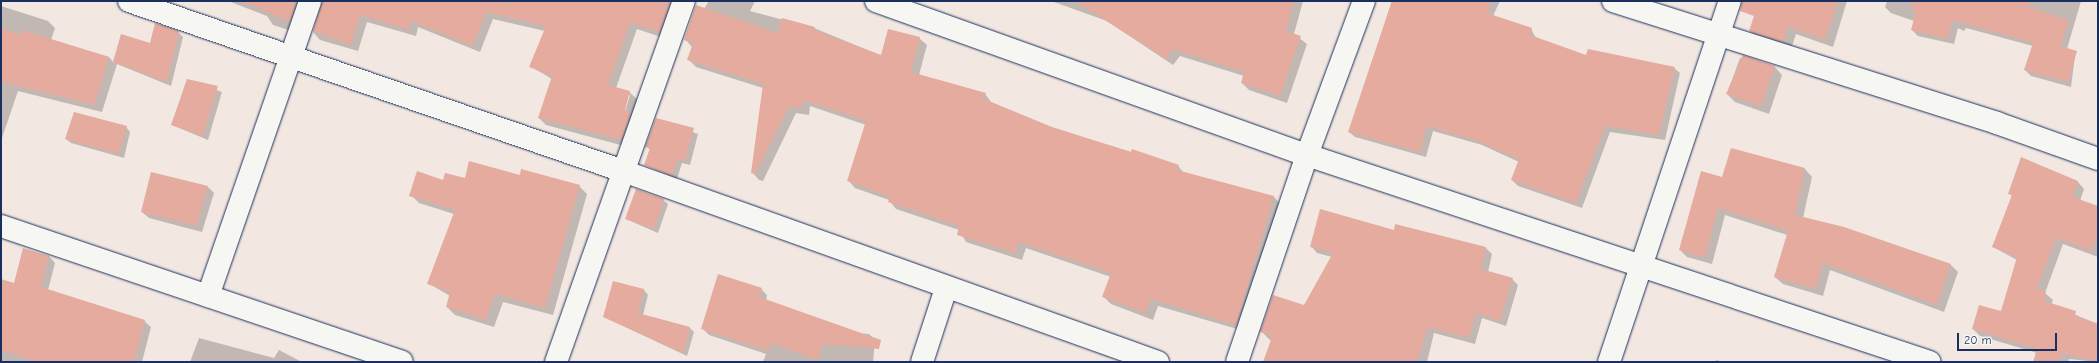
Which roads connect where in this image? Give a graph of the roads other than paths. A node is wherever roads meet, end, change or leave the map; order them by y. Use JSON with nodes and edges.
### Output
{"nodes":[{"id":1,"x":129,"y":1,"type":"edge"},
{"id":2,"x":310,"y":1,"type":"edge"},
{"id":3,"x":684,"y":1,"type":"edge"},
{"id":4,"x":876,"y":1,"type":"edge"},
{"id":5,"x":1364,"y":1,"type":"edge"},
{"id":6,"x":1613,"y":1,"type":"edge"},
{"id":7,"x":1730,"y":1,"type":"edge"},
{"id":8,"x":1719,"y":33,"type":"junction"},
{"id":9,"x":290,"y":57,"type":"junction"},
{"id":10,"x":1307,"y":155,"type":"junction"},
{"id":11,"x":2098,"y":159,"type":"edge"},
{"id":12,"x":624,"y":171,"type":"junction"},
{"id":13,"x":1,"y":226,"type":"edge"},
{"id":14,"x":1641,"y":266,"type":"junction"},
{"id":15,"x":946,"y":288,"type":"junction"},
{"id":16,"x":208,"y":296,"type":"junction"},
{"id":17,"x":402,"y":362,"type":"edge"},
{"id":18,"x":556,"y":362,"type":"edge"},
{"id":19,"x":922,"y":362,"type":"edge"},
{"id":20,"x":1158,"y":362,"type":"edge"},
{"id":21,"x":1237,"y":362,"type":"edge"},
{"id":22,"x":1609,"y":362,"type":"edge"},
{"id":23,"x":1930,"y":362,"type":"edge"}],
"edges":[{"from":1,"to":9,"type":"street"},
{"from":2,"to":9,"type":"street"},
{"from":3,"to":12,"type":"street"},
{"from":4,"to":10,"type":"street"},
{"from":5,"to":10,"type":"street"},
{"from":6,"to":8,"type":"street"},
{"from":7,"to":8,"type":"street"},
{"from":8,"to":11,"type":"street"},
{"from":8,"to":14,"type":"street"},
{"from":9,"to":12,"type":"street"},
{"from":9,"to":16,"type":"street"},
{"from":10,"to":14,"type":"street"},
{"from":10,"to":21,"type":"street"},
{"from":12,"to":15,"type":"street"},
{"from":12,"to":18,"type":"street"},
{"from":13,"to":16,"type":"street"},
{"from":14,"to":22,"type":"street"},
{"from":14,"to":23,"type":"street"},
{"from":15,"to":19,"type":"street"},
{"from":15,"to":20,"type":"street"},
{"from":16,"to":17,"type":"street"}]}
